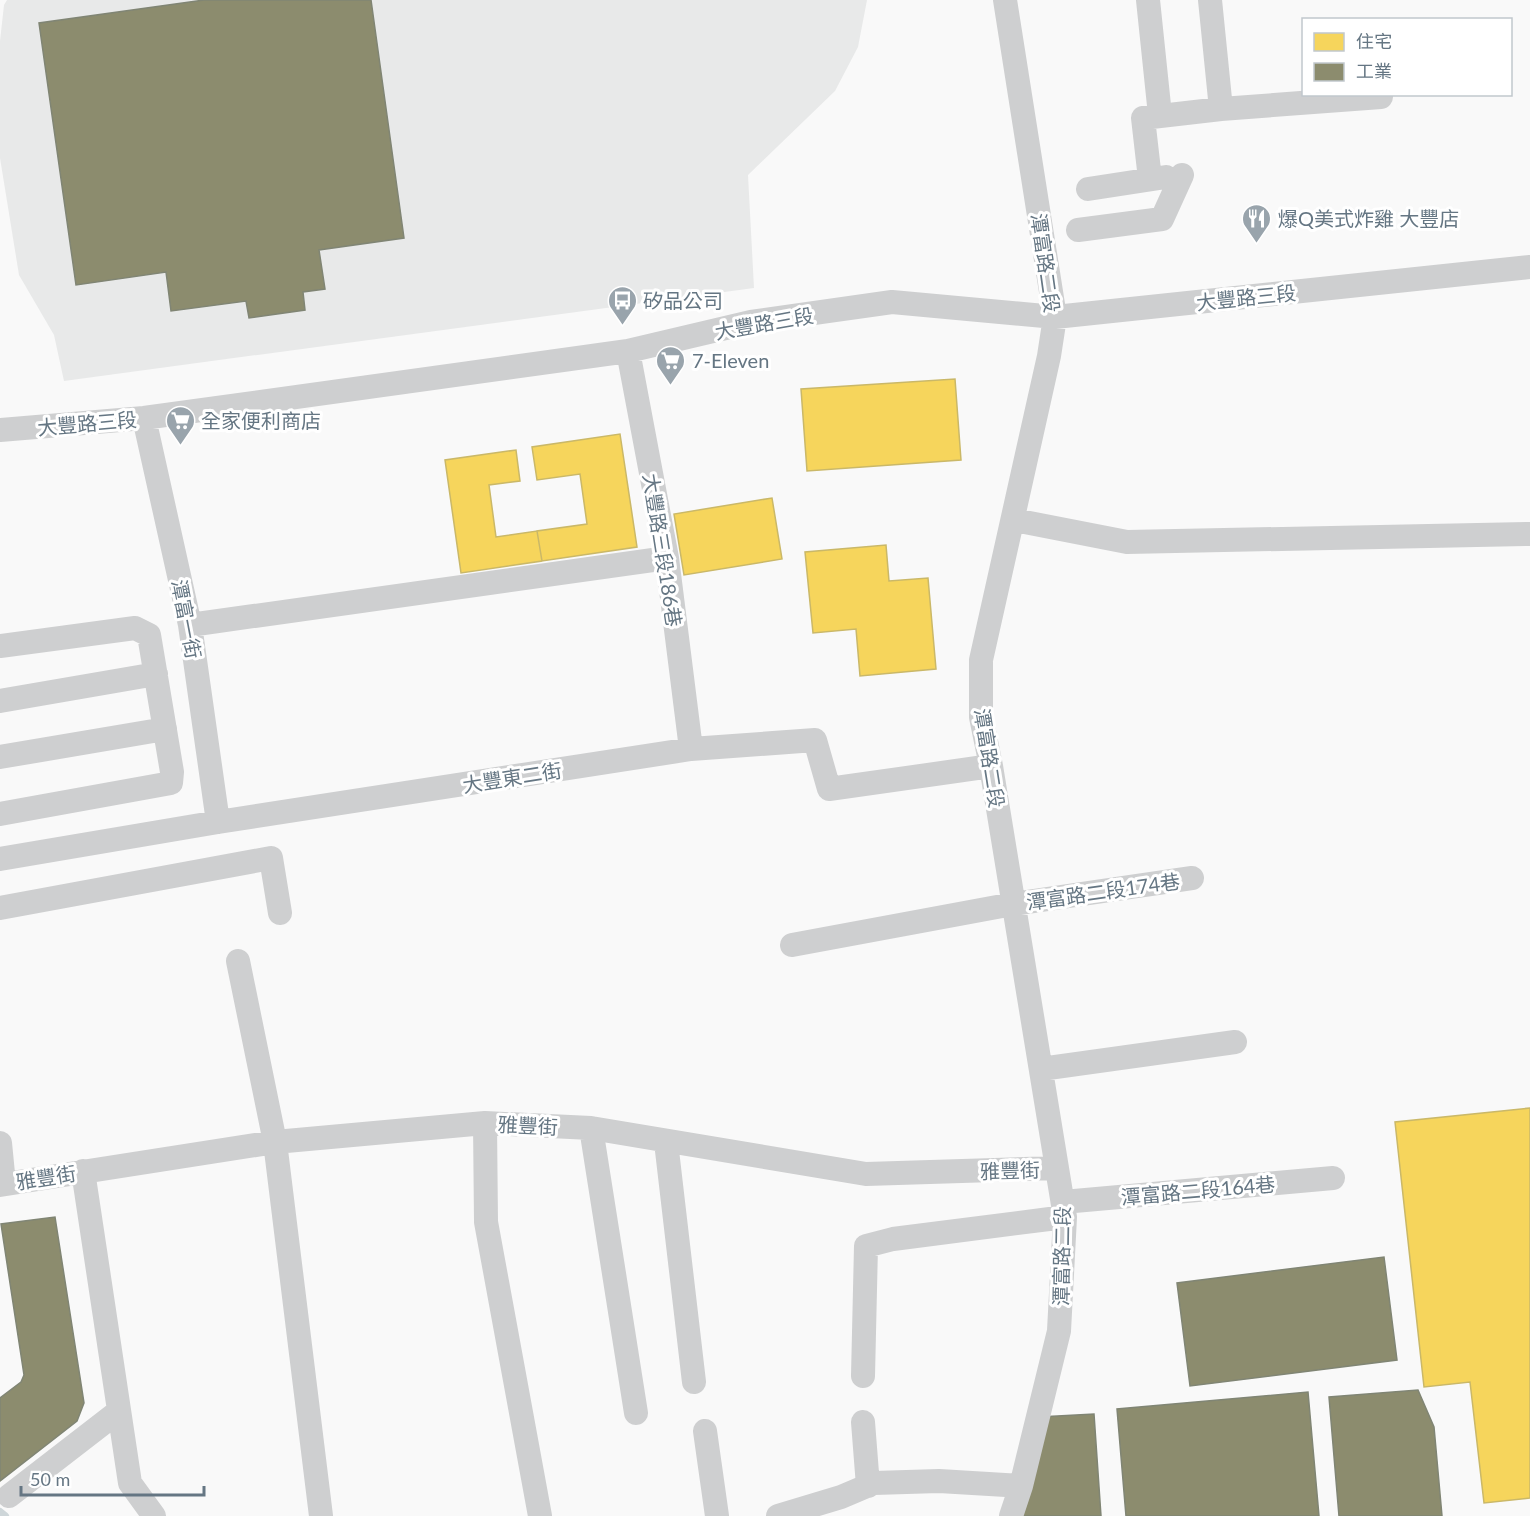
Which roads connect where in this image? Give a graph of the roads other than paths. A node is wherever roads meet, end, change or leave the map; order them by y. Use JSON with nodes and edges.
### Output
{"nodes":[{"id":1,"x":1005,"y":0,"type":"edge"},
{"id":2,"x":1148,"y":0,"type":"edge"},
{"id":3,"x":1210,"y":0,"type":"edge"},
{"id":4,"x":1381,"y":97,"type":"dead end"},
{"id":5,"x":1221,"y":110,"type":"junction"},
{"id":6,"x":1160,"y":115,"type":"junction"},
{"id":7,"x":1150,"y":179,"type":"junction"},
{"id":8,"x":1088,"y":189,"type":"dead end"},
{"id":9,"x":1078,"y":230,"type":"dead end"},
{"id":10,"x":1530,"y":267,"type":"edge"},
{"id":11,"x":1055,"y":318,"type":"junction"},
{"id":12,"x":628,"y":351,"type":"junction"},
{"id":13,"x":144,"y":418,"type":"junction"},
{"id":14,"x":0,"y":430,"type":"edge"},
{"id":15,"x":1014,"y":520,"type":"junction"},
{"id":16,"x":1530,"y":534,"type":"edge"},
{"id":17,"x":667,"y":558,"type":"junction"},
{"id":18,"x":190,"y":625,"type":"junction"},
{"id":19,"x":0,"y":646,"type":"edge"},
{"id":20,"x":156,"y":674,"type":"junction"},
{"id":21,"x":0,"y":701,"type":"edge"},
{"id":22,"x":165,"y":729,"type":"junction"},
{"id":23,"x":691,"y":749,"type":"junction"},
{"id":24,"x":0,"y":757,"type":"edge"},
{"id":25,"x":991,"y":766,"type":"junction"},
{"id":26,"x":0,"y":814,"type":"edge"},
{"id":27,"x":218,"y":822,"type":"junction"},
{"id":28,"x":0,"y":859,"type":"edge"},
{"id":29,"x":1192,"y":878,"type":"dead end"},
{"id":30,"x":1013,"y":904,"type":"junction"},
{"id":31,"x":0,"y":908,"type":"edge"},
{"id":32,"x":280,"y":913,"type":"dead end"},
{"id":33,"x":792,"y":945,"type":"dead end"},
{"id":34,"x":238,"y":961,"type":"dead end"},
{"id":35,"x":1235,"y":1042,"type":"dead end"},
{"id":36,"x":1041,"y":1069,"type":"junction"},
{"id":37,"x":485,"y":1123,"type":"junction"},
{"id":38,"x":591,"y":1128,"type":"junction"},
{"id":39,"x":275,"y":1142,"type":"junction"},
{"id":40,"x":666,"y":1142,"type":"junction"},
{"id":41,"x":0,"y":1143,"type":"edge"},
{"id":42,"x":1057,"y":1168,"type":"junction"},
{"id":43,"x":83,"y":1171,"type":"junction"},
{"id":44,"x":1333,"y":1178,"type":"dead end"},
{"id":45,"x":2,"y":1184,"type":"edge"},
{"id":46,"x":1064,"y":1210,"type":"junction"},
{"id":47,"x":862,"y":1376,"type":"dead end"},
{"id":48,"x":694,"y":1382,"type":"dead end"},
{"id":49,"x":119,"y":1411,"type":"junction"},
{"id":50,"x":636,"y":1413,"type":"dead end"},
{"id":51,"x":863,"y":1422,"type":"dead end"},
{"id":52,"x":705,"y":1431,"type":"dead end"},
{"id":53,"x":867,"y":1486,"type":"junction"},
{"id":54,"x":1021,"y":1486,"type":"junction"},
{"id":55,"x":9,"y":1496,"type":"dead end"},
{"id":56,"x":153,"y":1516,"type":"edge"},
{"id":57,"x":321,"y":1516,"type":"edge"},
{"id":58,"x":540,"y":1516,"type":"edge"},
{"id":59,"x":717,"y":1516,"type":"edge"},
{"id":60,"x":778,"y":1516,"type":"edge"},
{"id":61,"x":1011,"y":1516,"type":"edge"}],
"edges":[{"from":1,"to":11,"type":"street","name":"潭富路二段"},
{"from":2,"to":6,"type":"street"},
{"from":3,"to":5,"type":"street"},
{"from":4,"to":5,"type":"street"},
{"from":5,"to":6,"type":"street"},
{"from":6,"to":7,"type":"street"},
{"from":7,"to":8,"type":"street"},
{"from":7,"to":9,"type":"street"},
{"from":10,"to":11,"type":"street","name":"大豐路三段"},
{"from":11,"to":12,"type":"street","name":"大豐路三段"},
{"from":11,"to":15,"type":"street","name":"潭富路二段"},
{"from":12,"to":13,"type":"street","name":"大豐路三段"},
{"from":12,"to":17,"type":"street","name":"大豐路三段186巷"},
{"from":13,"to":14,"type":"street","name":"大豐路三段"},
{"from":13,"to":18,"type":"street","name":"潭富一街"},
{"from":15,"to":16,"type":"street"},
{"from":15,"to":25,"type":"street","name":"潭富路二段"},
{"from":17,"to":18,"type":"street"},
{"from":17,"to":23,"type":"street","name":"大豐路三段186巷"},
{"from":18,"to":27,"type":"street","name":"潭富一街"},
{"from":19,"to":20,"type":"street"},
{"from":20,"to":21,"type":"street"},
{"from":20,"to":22,"type":"street"},
{"from":22,"to":24,"type":"street"},
{"from":22,"to":26,"type":"street"},
{"from":23,"to":25,"type":"street","name":"大豐東二街"},
{"from":23,"to":27,"type":"street","name":"大豐東二街"},
{"from":25,"to":30,"type":"street","name":"潭富路二段"},
{"from":27,"to":28,"type":"street","name":"大豐東二街"},
{"from":29,"to":30,"type":"street","name":"潭富路二段174巷"},
{"from":30,"to":33,"type":"street","name":"潭富路二段174巷"},
{"from":30,"to":36,"type":"street","name":"潭富路二段"},
{"from":31,"to":32,"type":"street"},
{"from":34,"to":39,"type":"street"},
{"from":35,"to":36,"type":"street"},
{"from":36,"to":42,"type":"street","name":"潭富路二段"},
{"from":37,"to":38,"type":"street","name":"雅豐街"},
{"from":37,"to":39,"type":"street","name":"雅豐街"},
{"from":37,"to":58,"type":"street"},
{"from":38,"to":40,"type":"street","name":"雅豐街"},
{"from":38,"to":50,"type":"street"},
{"from":39,"to":43,"type":"street","name":"雅豐街"},
{"from":39,"to":57,"type":"street"},
{"from":40,"to":42,"type":"street","name":"雅豐街"},
{"from":40,"to":48,"type":"street"},
{"from":41,"to":45,"type":"street"},
{"from":42,"to":46,"type":"street","name":"潭富路二段"},
{"from":43,"to":45,"type":"street","name":"雅豐街"},
{"from":43,"to":49,"type":"street"},
{"from":44,"to":46,"type":"street","name":"潭富路二段164巷"},
{"from":46,"to":47,"type":"street","name":"潭富路二段164巷"},
{"from":46,"to":54,"type":"street","name":"潭富路二段"},
{"from":49,"to":55,"type":"street"},
{"from":49,"to":56,"type":"street"},
{"from":51,"to":53,"type":"street"},
{"from":52,"to":59,"type":"street"},
{"from":53,"to":54,"type":"street"},
{"from":53,"to":60,"type":"street"},
{"from":54,"to":61,"type":"street","name":"潭富路二段"}]}
